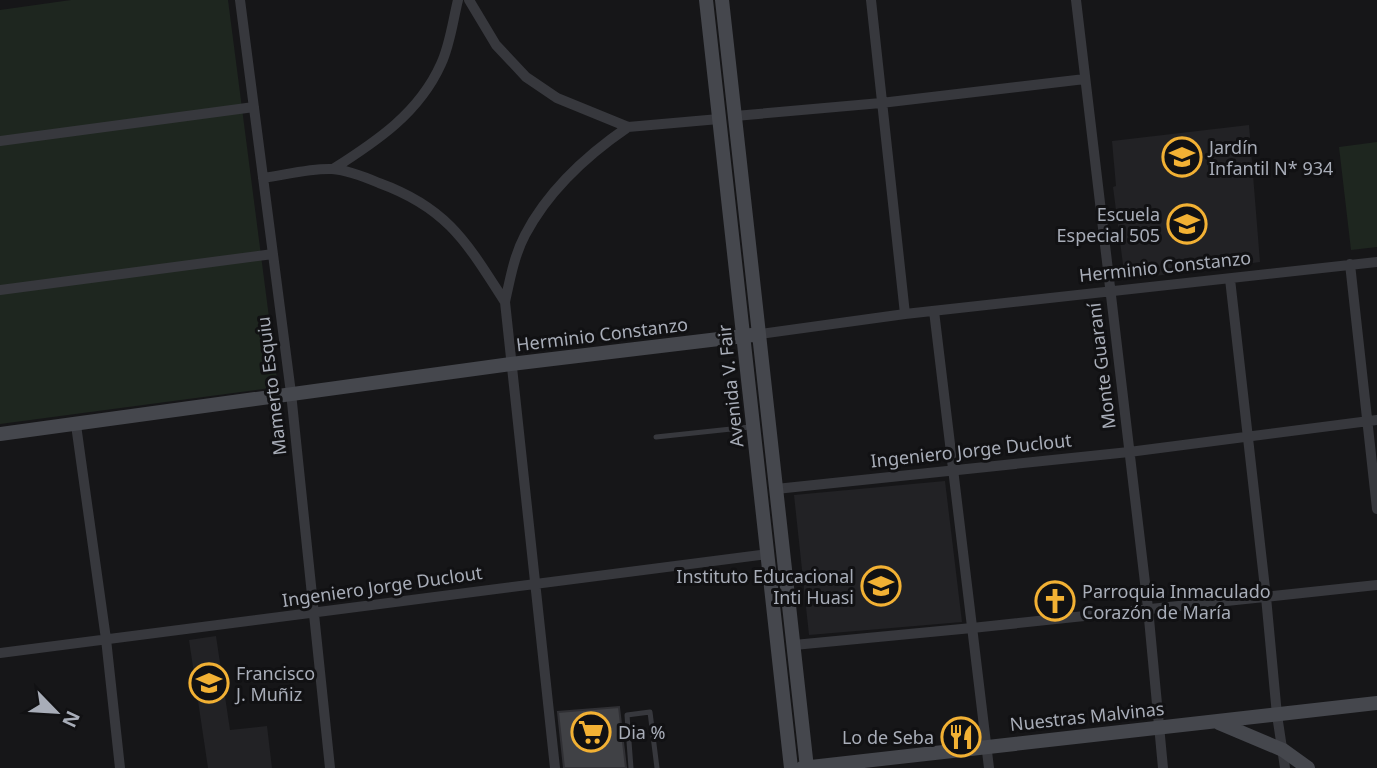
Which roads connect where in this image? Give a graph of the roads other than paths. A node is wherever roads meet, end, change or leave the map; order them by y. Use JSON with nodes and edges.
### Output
{"nodes":[{"id":1,"x":240,"y":0,"type":"edge"},
{"id":2,"x":458,"y":0,"type":"edge"},
{"id":3,"x":469,"y":0,"type":"edge"},
{"id":4,"x":706,"y":0,"type":"edge"},
{"id":5,"x":722,"y":0,"type":"edge"},
{"id":6,"x":871,"y":0,"type":"edge"},
{"id":7,"x":1076,"y":0,"type":"edge"},
{"id":8,"x":1085,"y":79,"type":"junction"},
{"id":9,"x":881,"y":103,"type":"junction"},
{"id":10,"x":254,"y":107,"type":"junction"},
{"id":11,"x":735,"y":116,"type":"junction"},
{"id":12,"x":719,"y":119,"type":"junction"},
{"id":13,"x":628,"y":127,"type":"junction"},
{"id":14,"x":0,"y":141,"type":"edge"},
{"id":15,"x":333,"y":169,"type":"junction"},
{"id":16,"x":263,"y":178,"type":"junction"},
{"id":17,"x":273,"y":254,"type":"junction"},
{"id":18,"x":1377,"y":262,"type":"edge"},
{"id":19,"x":1350,"y":264,"type":"junction"},
{"id":20,"x":1230,"y":279,"type":"junction"},
{"id":21,"x":0,"y":290,"type":"edge"},
{"id":22,"x":1109,"y":290,"type":"junction"},
{"id":23,"x":505,"y":302,"type":"junction"},
{"id":24,"x":934,"y":311,"type":"junction"},
{"id":25,"x":905,"y":314,"type":"junction"},
{"id":26,"x":760,"y":334,"type":"junction"},
{"id":27,"x":744,"y":336,"type":"junction"},
{"id":28,"x":511,"y":364,"type":"junction"},
{"id":29,"x":290,"y":393,"type":"junction"},
{"id":30,"x":1372,"y":421,"type":"edge"},
{"id":31,"x":76,"y":425,"type":"junction"},
{"id":32,"x":753,"y":427,"type":"junction"},
{"id":33,"x":0,"y":434,"type":"edge"},
{"id":34,"x":656,"y":437,"type":"dead end"},
{"id":35,"x":1247,"y":437,"type":"junction"},
{"id":36,"x":1129,"y":452,"type":"junction"},
{"id":37,"x":952,"y":470,"type":"junction"},
{"id":38,"x":776,"y":489,"type":"junction"},
{"id":39,"x":1377,"y":509,"type":"edge"},
{"id":40,"x":768,"y":554,"type":"junction"},
{"id":41,"x":535,"y":583,"type":"junction"},
{"id":42,"x":1377,"y":585,"type":"edge"},
{"id":43,"x":1266,"y":597,"type":"junction"},
{"id":44,"x":1148,"y":608,"type":"junction"},
{"id":45,"x":313,"y":613,"type":"junction"},
{"id":46,"x":972,"y":628,"type":"junction"},
{"id":47,"x":106,"y":639,"type":"junction"},
{"id":48,"x":794,"y":645,"type":"junction"},
{"id":49,"x":0,"y":653,"type":"edge"},
{"id":50,"x":1377,"y":703,"type":"edge"},
{"id":51,"x":1277,"y":715,"type":"junction"},
{"id":52,"x":1218,"y":722,"type":"junction"},
{"id":53,"x":1159,"y":727,"type":"junction"},
{"id":54,"x":986,"y":747,"type":"junction"},
{"id":55,"x":1283,"y":751,"type":"junction"},
{"id":56,"x":120,"y":768,"type":"edge"},
{"id":57,"x":330,"y":768,"type":"edge"},
{"id":58,"x":555,"y":768,"type":"edge"},
{"id":59,"x":631,"y":768,"type":"edge"},
{"id":60,"x":657,"y":768,"type":"edge"},
{"id":61,"x":792,"y":768,"type":"edge"},
{"id":62,"x":802,"y":768,"type":"edge"},
{"id":63,"x":807,"y":768,"type":"edge"},
{"id":64,"x":989,"y":768,"type":"edge"},
{"id":65,"x":1163,"y":768,"type":"edge"},
{"id":66,"x":1285,"y":768,"type":"edge"},
{"id":67,"x":1308,"y":768,"type":"edge"}],
"edges":[{"from":1,"to":10,"type":"street","name":"Mamerto Esquiu"},
{"from":2,"to":15,"type":"street"},
{"from":3,"to":13,"type":"street"},
{"from":4,"to":12,"type":"main road","name":"Avenida V. Fair"},
{"from":5,"to":11,"type":"main road","name":"Avenida V. Fair"},
{"from":6,"to":9,"type":"street"},
{"from":7,"to":8,"type":"street","name":"Monte Guaraní"},
{"from":8,"to":9,"type":"street"},
{"from":8,"to":22,"type":"street","name":"Monte Guaraní"},
{"from":9,"to":11,"type":"street"},
{"from":9,"to":25,"type":"street"},
{"from":10,"to":14,"type":"street"},
{"from":10,"to":16,"type":"street","name":"Mamerto Esquiu"},
{"from":11,"to":26,"type":"main road","name":"Avenida V. Fair"},
{"from":12,"to":13,"type":"street"},
{"from":12,"to":27,"type":"main road","name":"Avenida V. Fair"},
{"from":13,"to":23,"type":"street"},
{"from":15,"to":16,"type":"street"},
{"from":15,"to":23,"type":"street"},
{"from":16,"to":17,"type":"street","name":"Mamerto Esquiu"},
{"from":17,"to":21,"type":"street"},
{"from":17,"to":29,"type":"street","name":"Mamerto Esquiu"},
{"from":18,"to":19,"type":"street","name":"Herminio Constanzo"},
{"from":19,"to":20,"type":"street","name":"Herminio Constanzo"},
{"from":19,"to":30,"type":"street"},
{"from":20,"to":22,"type":"street","name":"Herminio Constanzo"},
{"from":20,"to":35,"type":"street"},
{"from":22,"to":24,"type":"street","name":"Herminio Constanzo"},
{"from":22,"to":36,"type":"street","name":"Monte Guaraní"},
{"from":23,"to":28,"type":"street"},
{"from":24,"to":25,"type":"street","name":"Herminio Constanzo"},
{"from":24,"to":37,"type":"street"},
{"from":25,"to":26,"type":"street","name":"Herminio Constanzo"},
{"from":26,"to":27,"type":"main road","name":"Herminio Constanzo"},
{"from":26,"to":38,"type":"main road","name":"Avenida V. Fair"},
{"from":27,"to":28,"type":"main road","name":"Herminio Constanzo"},
{"from":27,"to":32,"type":"main road","name":"Avenida V. Fair"},
{"from":28,"to":29,"type":"main road","name":"Herminio Constanzo"},
{"from":28,"to":41,"type":"street"},
{"from":29,"to":31,"type":"main road","name":"Herminio Constanzo"},
{"from":29,"to":45,"type":"street","name":"Mamerto Esquiu"},
{"from":30,"to":35,"type":"street","name":"Ingeniero Jorge Duclout"},
{"from":30,"to":39,"type":"street"},
{"from":31,"to":33,"type":"main road","name":"Herminio Constanzo"},
{"from":31,"to":47,"type":"street"},
{"from":32,"to":34,"type":"lane"},
{"from":32,"to":40,"type":"main road","name":"Avenida V. Fair"},
{"from":35,"to":36,"type":"street","name":"Ingeniero Jorge Duclout"},
{"from":35,"to":43,"type":"street"},
{"from":36,"to":37,"type":"street","name":"Ingeniero Jorge Duclout"},
{"from":36,"to":44,"type":"street","name":"Monte Guaraní"},
{"from":37,"to":38,"type":"street","name":"Ingeniero Jorge Duclout"},
{"from":37,"to":46,"type":"street"},
{"from":38,"to":48,"type":"main road","name":"Avenida V. Fair"},
{"from":40,"to":41,"type":"street","name":"Ingeniero Jorge Duclout"},
{"from":40,"to":61,"type":"main road","name":"Avenida V. Fair"},
{"from":41,"to":45,"type":"street","name":"Ingeniero Jorge Duclout"},
{"from":41,"to":58,"type":"street"},
{"from":42,"to":43,"type":"street"},
{"from":43,"to":44,"type":"street"},
{"from":43,"to":51,"type":"street"},
{"from":44,"to":46,"type":"street"},
{"from":44,"to":53,"type":"street","name":"Monte Guaraní"},
{"from":45,"to":47,"type":"street","name":"Ingeniero Jorge Duclout"},
{"from":45,"to":57,"type":"street","name":"Mamerto Esquiu"},
{"from":46,"to":48,"type":"street"},
{"from":46,"to":54,"type":"street"},
{"from":47,"to":49,"type":"street","name":"Ingeniero Jorge Duclout"},
{"from":47,"to":56,"type":"street"},
{"from":48,"to":63,"type":"main road","name":"Avenida V. Fair"},
{"from":50,"to":51,"type":"main road","name":"Nuestras Malvinas"},
{"from":51,"to":52,"type":"main road","name":"Nuestras Malvinas"},
{"from":51,"to":55,"type":"street"},
{"from":52,"to":53,"type":"main road","name":"Nuestras Malvinas"},
{"from":52,"to":55,"type":"main road"},
{"from":53,"to":54,"type":"main road","name":"Nuestras Malvinas"},
{"from":53,"to":65,"type":"street","name":"Monte Guaraní"},
{"from":54,"to":63,"type":"main road","name":"Nuestras Malvinas"},
{"from":54,"to":64,"type":"street"},
{"from":55,"to":66,"type":"street"},
{"from":55,"to":67,"type":"main road"},
{"from":59,"to":60,"type":"lane"},
{"from":62,"to":63,"type":"main road","name":"Nuestras Malvinas"}]}
